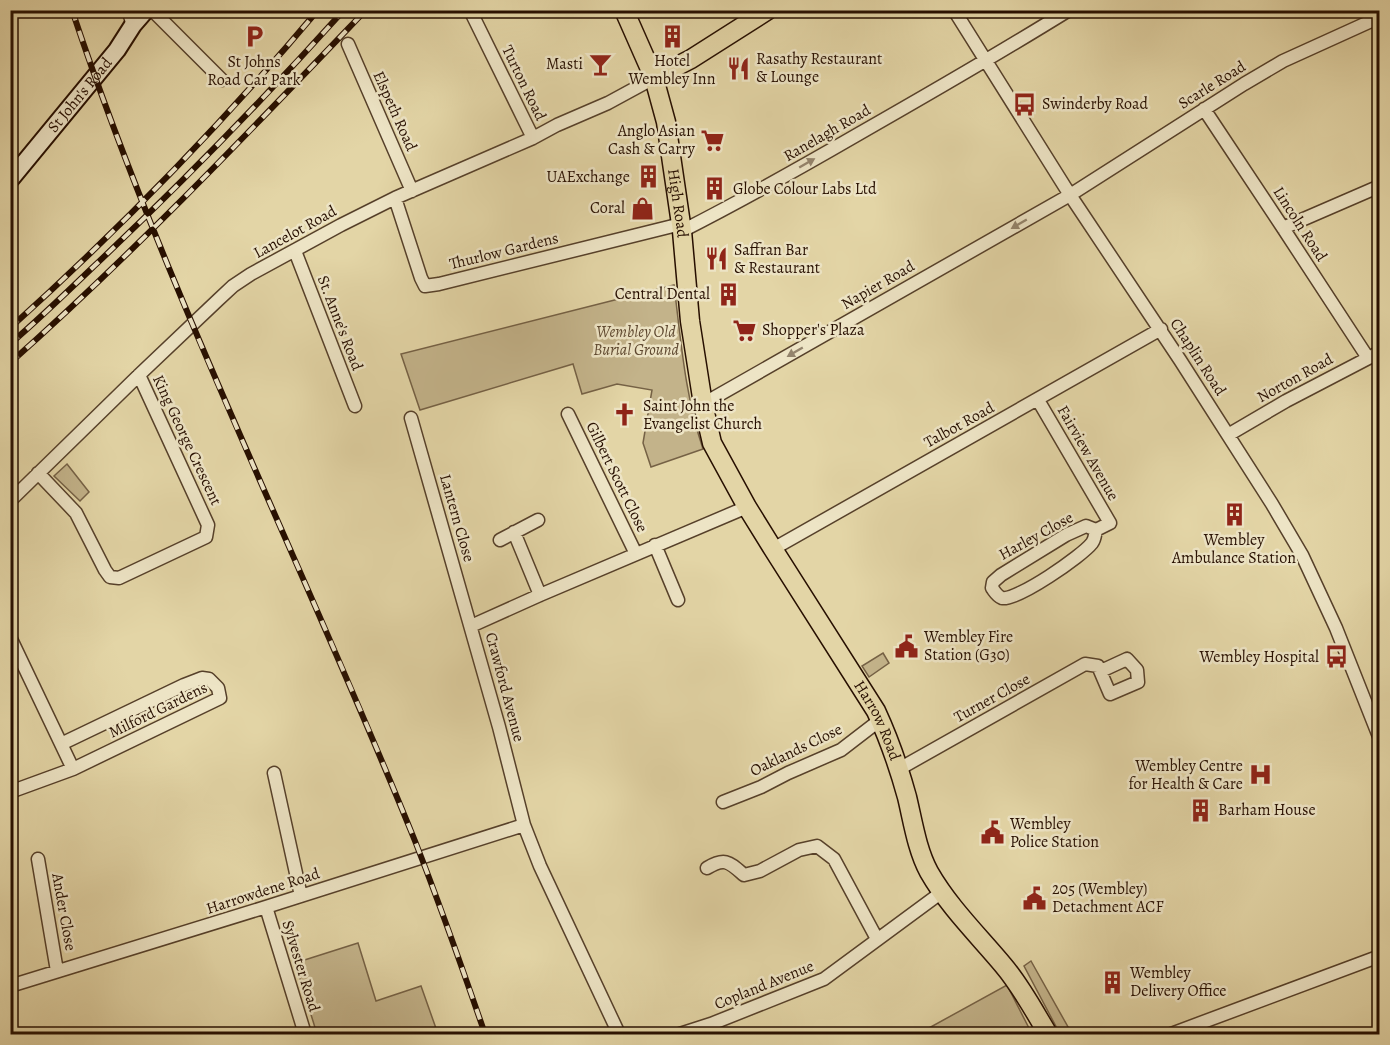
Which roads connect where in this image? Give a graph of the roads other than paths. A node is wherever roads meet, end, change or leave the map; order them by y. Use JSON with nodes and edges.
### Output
{"nodes":[{"id":1,"x":146,"y":10,"type":"edge"},
{"id":2,"x":152,"y":10,"type":"edge"},
{"id":3,"x":470,"y":10,"type":"edge"},
{"id":4,"x":624,"y":10,"type":"edge"},
{"id":5,"x":768,"y":10,"type":"edge"},
{"id":6,"x":954,"y":10,"type":"edge"},
{"id":7,"x":1069,"y":10,"type":"edge"},
{"id":8,"x":1380,"y":17,"type":"edge"},
{"id":9,"x":130,"y":18,"type":"edge"},
{"id":10,"x":348,"y":44,"type":"dead end"},
{"id":11,"x":986,"y":62,"type":"junction"},
{"id":12,"x":654,"y":78,"type":"junction"},
{"id":13,"x":222,"y":80,"type":"dead end"},
{"id":14,"x":1203,"y":109,"type":"junction"},
{"id":15,"x":533,"y":138,"type":"junction"},
{"id":16,"x":10,"y":180,"type":"edge"},
{"id":17,"x":1380,"y":186,"type":"edge"},
{"id":18,"x":412,"y":191,"type":"junction"},
{"id":19,"x":1070,"y":195,"type":"junction"},
{"id":20,"x":395,"y":198,"type":"junction"},
{"id":21,"x":681,"y":227,"type":"junction"},
{"id":22,"x":1283,"y":228,"type":"junction"},
{"id":23,"x":295,"y":251,"type":"junction"},
{"id":24,"x":1161,"y":329,"type":"junction"},
{"id":25,"x":1374,"y":355,"type":"edge"},
{"id":26,"x":139,"y":375,"type":"junction"},
{"id":27,"x":1038,"y":400,"type":"junction"},
{"id":28,"x":703,"y":404,"type":"junction"},
{"id":29,"x":355,"y":406,"type":"dead end"},
{"id":30,"x":568,"y":414,"type":"dead end"},
{"id":31,"x":411,"y":418,"type":"dead end"},
{"id":32,"x":1228,"y":435,"type":"junction"},
{"id":33,"x":38,"y":473,"type":"junction"},
{"id":34,"x":10,"y":501,"type":"edge"},
{"id":35,"x":747,"y":507,"type":"junction"},
{"id":36,"x":538,"y":520,"type":"dead end"},
{"id":37,"x":1110,"y":523,"type":"joint"},
{"id":38,"x":1096,"y":530,"type":"junction"},
{"id":39,"x":514,"y":532,"type":"junction"},
{"id":40,"x":500,"y":540,"type":"dead end"},
{"id":41,"x":656,"y":545,"type":"junction"},
{"id":42,"x":773,"y":549,"type":"junction"},
{"id":43,"x":636,"y":554,"type":"junction"},
{"id":44,"x":540,"y":595,"type":"junction"},
{"id":45,"x":678,"y":600,"type":"dead end"},
{"id":46,"x":471,"y":627,"type":"junction"},
{"id":47,"x":10,"y":637,"type":"edge"},
{"id":48,"x":1101,"y":671,"type":"dead end"},
{"id":49,"x":880,"y":720,"type":"junction"},
{"id":50,"x":1380,"y":738,"type":"edge"},
{"id":51,"x":61,"y":744,"type":"junction"},
{"id":52,"x":899,"y":769,"type":"junction"},
{"id":53,"x":73,"y":770,"type":"junction"},
{"id":54,"x":274,"y":773,"type":"dead end"},
{"id":55,"x":10,"y":792,"type":"edge"},
{"id":56,"x":723,"y":802,"type":"dead end"},
{"id":57,"x":524,"y":825,"type":"junction"},
{"id":58,"x":38,"y":859,"type":"dead end"},
{"id":59,"x":707,"y":868,"type":"dead end"},
{"id":60,"x":942,"y":892,"type":"junction"},
{"id":61,"x":301,"y":896,"type":"junction"},
{"id":62,"x":266,"y":907,"type":"junction"},
{"id":63,"x":877,"y":939,"type":"junction"},
{"id":64,"x":1380,"y":956,"type":"edge"},
{"id":65,"x":57,"y":971,"type":"junction"},
{"id":66,"x":10,"y":986,"type":"edge"},
{"id":67,"x":305,"y":1035,"type":"edge"},
{"id":68,"x":619,"y":1035,"type":"edge"},
{"id":69,"x":681,"y":1035,"type":"edge"},
{"id":70,"x":1048,"y":1035,"type":"edge"},
{"id":71,"x":1171,"y":1035,"type":"edge"}],
"edges":[{"from":1,"to":9,"type":"street","name":"St John's Road"},
{"from":2,"to":13,"type":"street"},
{"from":3,"to":15,"type":"street","name":"Turton Road"},
{"from":4,"to":12,"type":"main road","name":"High Road"},
{"from":5,"to":12,"type":"main road"},
{"from":6,"to":11,"type":"street","name":"Chaplin Road"},
{"from":7,"to":11,"type":"street"},
{"from":8,"to":14,"type":"street","name":"Scarle Road"},
{"from":9,"to":16,"type":"street","name":"St John's Road"},
{"from":10,"to":18,"type":"street","name":"Elspeth Road"},
{"from":11,"to":19,"type":"street","name":"Chaplin Road"},
{"from":21,"to":11,"type":"street","name":"Ranelagh Road","one_way":true},
{"from":12,"to":15,"type":"street","name":"Lancelot Road"},
{"from":12,"to":21,"type":"main road","name":"High Road"},
{"from":14,"to":19,"type":"street","name":"Scarle Road"},
{"from":14,"to":22,"type":"street","name":"Lincoln Road"},
{"from":15,"to":18,"type":"street","name":"Lancelot Road"},
{"from":17,"to":22,"type":"street"},
{"from":18,"to":20,"type":"street","name":"Lancelot Road"},
{"from":19,"to":24,"type":"street","name":"Chaplin Road"},
{"from":19,"to":28,"type":"street","name":"Napier Road","one_way":true},
{"from":20,"to":21,"type":"street","name":"Thurlow Gardens"},
{"from":20,"to":23,"type":"street","name":"Lancelot Road"},
{"from":21,"to":28,"type":"main road","name":"High Road"},
{"from":22,"to":25,"type":"street","name":"Lincoln Road"},
{"from":23,"to":26,"type":"street","name":"Lancelot Road"},
{"from":23,"to":29,"type":"street","name":"St. Anne's Road"},
{"from":24,"to":27,"type":"street","name":"Talbot Road"},
{"from":24,"to":32,"type":"street","name":"Chaplin Road"},
{"from":25,"to":32,"type":"street","name":"Norton Road"},
{"from":26,"to":33,"type":"street","name":"Lancelot Road"},
{"from":26,"to":33,"type":"street","name":"King George Crescent"},
{"from":27,"to":37,"type":"street","name":"Fairview Avenue"},
{"from":27,"to":42,"type":"street","name":"Talbot Road"},
{"from":28,"to":35,"type":"main road","name":"Harrow Road"},
{"from":30,"to":43,"type":"street","name":"Gilbert Scott Close"},
{"from":31,"to":46,"type":"street","name":"Lantern Close"},
{"from":32,"to":50,"type":"street","name":"Chaplin Road"},
{"from":33,"to":34,"type":"street","name":"Lancelot Road"},
{"from":35,"to":41,"type":"street","name":"Crawford Avenue"},
{"from":35,"to":42,"type":"main road","name":"Harrow Road"},
{"from":36,"to":39,"type":"street"},
{"from":37,"to":38,"type":"street","name":"Harley Close"},
{"from":38,"to":38,"type":"street","name":"Harley Close"},
{"from":39,"to":40,"type":"street"},
{"from":39,"to":44,"type":"street"},
{"from":41,"to":43,"type":"street","name":"Crawford Avenue"},
{"from":41,"to":45,"type":"street"},
{"from":42,"to":49,"type":"main road","name":"Harrow Road"},
{"from":43,"to":44,"type":"street","name":"Crawford Avenue"},
{"from":44,"to":46,"type":"street","name":"Crawford Avenue"},
{"from":46,"to":57,"type":"street","name":"Crawford Avenue"},
{"from":47,"to":51,"type":"street"},
{"from":48,"to":52,"type":"street","name":"Turner Close"},
{"from":49,"to":52,"type":"main road","name":"Harrow Road"},
{"from":49,"to":56,"type":"street","name":"Oaklands Close"},
{"from":51,"to":53,"type":"street"},
{"from":51,"to":53,"type":"street","name":"Milford Gardens"},
{"from":52,"to":60,"type":"main road","name":"Harrow Road"},
{"from":53,"to":55,"type":"street","name":"Milford Gardens"},
{"from":54,"to":61,"type":"street"},
{"from":57,"to":61,"type":"street","name":"Harrowdene Road"},
{"from":57,"to":68,"type":"street","name":"Crawford Avenue"},
{"from":58,"to":65,"type":"street","name":"Ander Close"},
{"from":59,"to":63,"type":"street"},
{"from":60,"to":63,"type":"street","name":"Copland Avenue"},
{"from":60,"to":70,"type":"main road","name":"Harrow Road"},
{"from":61,"to":62,"type":"street","name":"Harrowdene Road"},
{"from":62,"to":65,"type":"street","name":"Harrowdene Road"},
{"from":62,"to":67,"type":"street","name":"Sylvester Road"},
{"from":63,"to":69,"type":"street","name":"Copland Avenue"},
{"from":64,"to":71,"type":"street"},
{"from":65,"to":66,"type":"street","name":"Harrowdene Road"}]}
